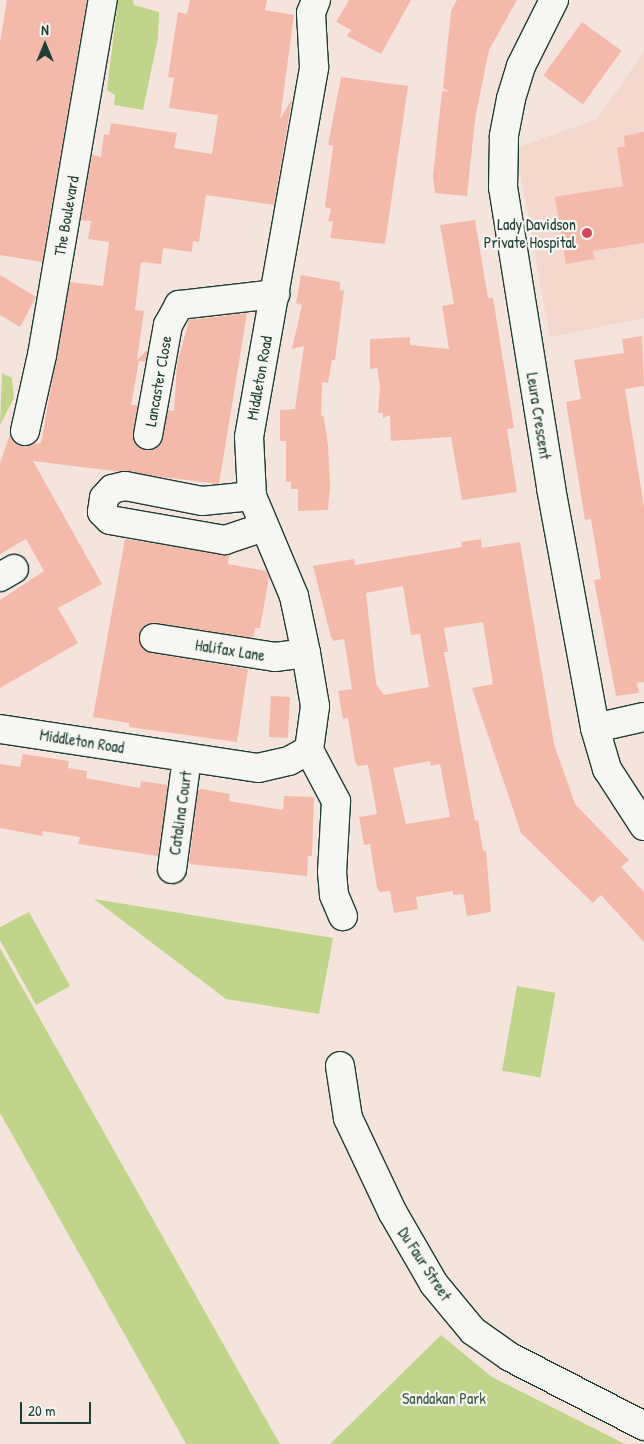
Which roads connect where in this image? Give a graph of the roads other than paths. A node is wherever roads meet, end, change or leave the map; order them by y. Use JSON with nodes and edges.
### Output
{"nodes":[{"id":1,"x":104,"y":0,"type":"edge"},
{"id":2,"x":316,"y":0,"type":"edge"},
{"id":3,"x":554,"y":0,"type":"edge"},
{"id":4,"x":275,"y":294,"type":"junction"},
{"id":5,"x":24,"y":431,"type":"dead end"},
{"id":6,"x":148,"y":435,"type":"dead end"},
{"id":7,"x":252,"y":496,"type":"junction"},
{"id":8,"x":264,"y":528,"type":"junction"},
{"id":9,"x":154,"y":638,"type":"dead end"},
{"id":10,"x":306,"y":653,"type":"junction"},
{"id":11,"x":644,"y":717,"type":"edge"},
{"id":12,"x":595,"y":728,"type":"junction"},
{"id":13,"x":0,"y":729,"type":"edge"},
{"id":14,"x":309,"y":750,"type":"junction"},
{"id":15,"x":187,"y":758,"type":"junction"},
{"id":16,"x":644,"y":826,"type":"edge"},
{"id":17,"x":172,"y":869,"type":"dead end"},
{"id":18,"x":343,"y":916,"type":"dead end"},
{"id":19,"x":340,"y":1066,"type":"dead end"},
{"id":20,"x":644,"y":1426,"type":"edge"}],
"edges":[{"from":1,"to":5,"type":"street","name":"The Boulevard"},
{"from":2,"to":4,"type":"street","name":"Middleton Road"},
{"from":3,"to":12,"type":"street","name":"Leura Crescent"},
{"from":4,"to":6,"type":"street","name":"Lancaster Close"},
{"from":4,"to":7,"type":"street","name":"Middleton Road"},
{"from":7,"to":8,"type":"street","name":"Middleton Road"},
{"from":7,"to":8,"type":"street"},
{"from":8,"to":10,"type":"street","name":"Middleton Road"},
{"from":9,"to":10,"type":"street","name":"Halifax Lane"},
{"from":10,"to":14,"type":"street","name":"Middleton Road"},
{"from":11,"to":12,"type":"street"},
{"from":12,"to":16,"type":"street","name":"Leura Crescent"},
{"from":13,"to":15,"type":"street","name":"Middleton Road"},
{"from":14,"to":15,"type":"street","name":"Middleton Road"},
{"from":14,"to":18,"type":"street"},
{"from":15,"to":17,"type":"street","name":"Catalina Court"},
{"from":19,"to":20,"type":"street","name":"Du Faur Street"}]}
